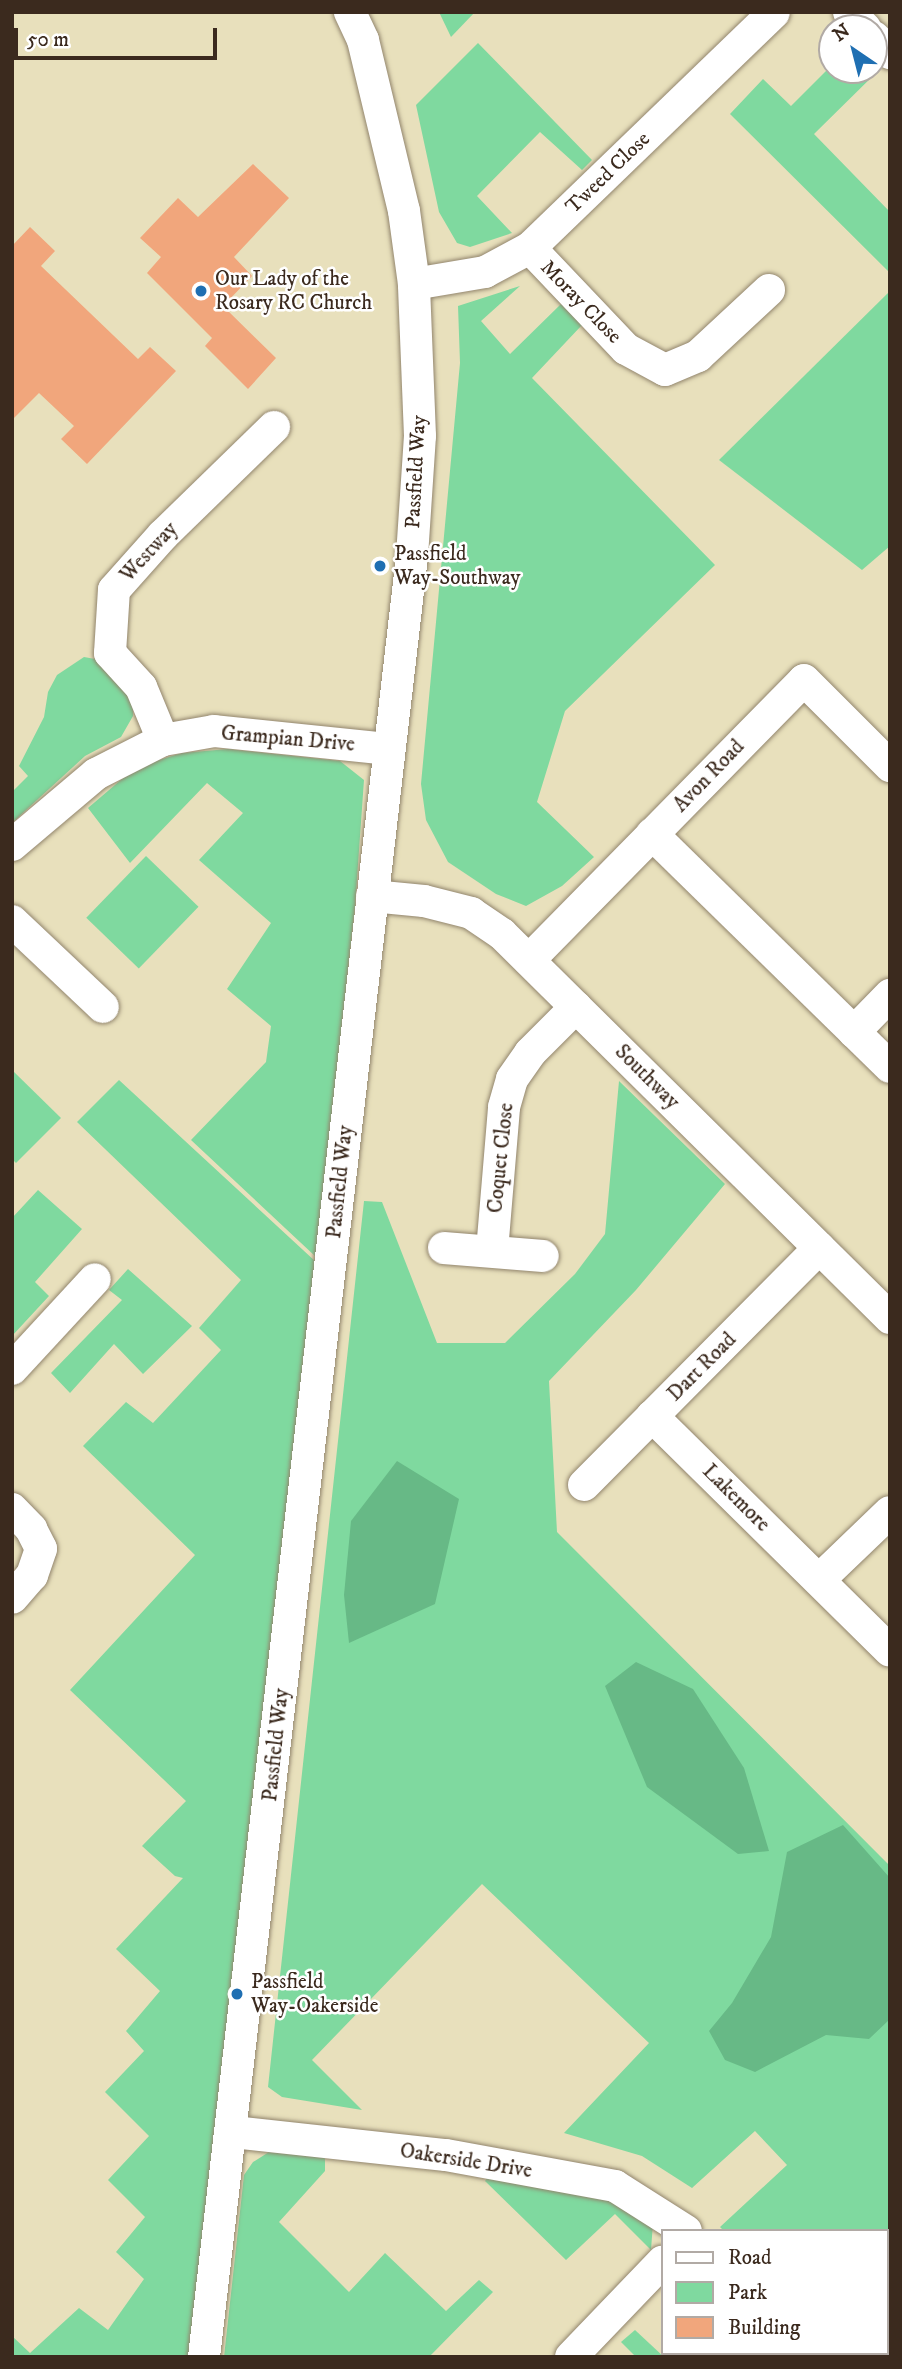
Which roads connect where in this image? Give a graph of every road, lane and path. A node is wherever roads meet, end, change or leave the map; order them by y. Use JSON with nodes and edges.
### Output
{"nodes":[{"id":1,"x":350,"y":12,"type":"edge"},
{"id":2,"x":774,"y":12,"type":"edge"},
{"id":3,"x":530,"y":248,"type":"junction"},
{"id":4,"x":414,"y":284,"type":"junction"},
{"id":5,"x":769,"y":290,"type":"dead end"},
{"id":6,"x":274,"y":427,"type":"dead end"},
{"id":7,"x":163,"y":740,"type":"junction"},
{"id":8,"x":388,"y":749,"type":"junction"},
{"id":9,"x":890,"y":766,"type":"edge"},
{"id":10,"x":652,"y":834,"type":"junction"},
{"id":11,"x":12,"y":845,"type":"edge"},
{"id":12,"x":372,"y":896,"type":"junction"},
{"id":13,"x":12,"y":921,"type":"edge"},
{"id":14,"x":529,"y":960,"type":"junction"},
{"id":15,"x":890,"y":995,"type":"edge"},
{"id":16,"x":103,"y":1007,"type":"dead end"},
{"id":17,"x":576,"y":1007,"type":"junction"},
{"id":18,"x":854,"y":1032,"type":"junction"},
{"id":19,"x":890,"y":1067,"type":"edge"},
{"id":20,"x":444,"y":1248,"type":"dead end"},
{"id":21,"x":819,"y":1248,"type":"junction"},
{"id":22,"x":492,"y":1251,"type":"junction"},
{"id":23,"x":543,"y":1256,"type":"dead end"},
{"id":24,"x":95,"y":1279,"type":"dead end"},
{"id":25,"x":890,"y":1318,"type":"edge"},
{"id":26,"x":12,"y":1369,"type":"edge"},
{"id":27,"x":652,"y":1416,"type":"junction"},
{"id":28,"x":584,"y":1485,"type":"dead end"},
{"id":29,"x":12,"y":1509,"type":"edge"},
{"id":30,"x":883,"y":1516,"type":"edge"},
{"id":31,"x":819,"y":1580,"type":"junction"},
{"id":32,"x":12,"y":1598,"type":"edge"},
{"id":33,"x":890,"y":1651,"type":"edge"},
{"id":34,"x":233,"y":2132,"type":"junction"},
{"id":35,"x":684,"y":2229,"type":"edge"},
{"id":36,"x":660,"y":2264,"type":"edge"},
{"id":37,"x":204,"y":2357,"type":"edge"},
{"id":38,"x":570,"y":2357,"type":"edge"}],
"edges":[{"from":1,"to":4,"type":"street","name":"Passfield Way"},
{"from":2,"to":3,"type":"street","name":"Tweed Close"},
{"from":3,"to":4,"type":"street","name":"Tweed Close"},
{"from":3,"to":5,"type":"street","name":"Moray Close"},
{"from":4,"to":8,"type":"street","name":"Passfield Way"},
{"from":6,"to":7,"type":"street","name":"Westway"},
{"from":7,"to":8,"type":"street","name":"Grampian Drive"},
{"from":7,"to":11,"type":"street","name":"Grampian Drive"},
{"from":8,"to":12,"type":"street","name":"Passfield Way"},
{"from":9,"to":10,"type":"street","name":"Avon Road"},
{"from":10,"to":14,"type":"street","name":"Avon Road"},
{"from":10,"to":18,"type":"street"},
{"from":12,"to":14,"type":"street","name":"Southway"},
{"from":12,"to":34,"type":"street","name":"Passfield Way"},
{"from":13,"to":16,"type":"street"},
{"from":14,"to":17,"type":"street","name":"Southway"},
{"from":15,"to":18,"type":"street"},
{"from":17,"to":21,"type":"street","name":"Southway"},
{"from":17,"to":22,"type":"street","name":"Coquet Close"},
{"from":18,"to":19,"type":"street"},
{"from":20,"to":22,"type":"street"},
{"from":21,"to":25,"type":"street","name":"Southway"},
{"from":21,"to":27,"type":"street","name":"Dart Road"},
{"from":22,"to":23,"type":"street"},
{"from":24,"to":26,"type":"street"},
{"from":27,"to":28,"type":"street","name":"Dart Road"},
{"from":27,"to":31,"type":"street","name":"Lakemore"},
{"from":29,"to":32,"type":"street"},
{"from":30,"to":31,"type":"street"},
{"from":31,"to":33,"type":"street","name":"Lakemore"},
{"from":34,"to":35,"type":"street","name":"Oakerside Drive"},
{"from":34,"to":37,"type":"street","name":"Passfield Way"},
{"from":36,"to":38,"type":"street"}]}
